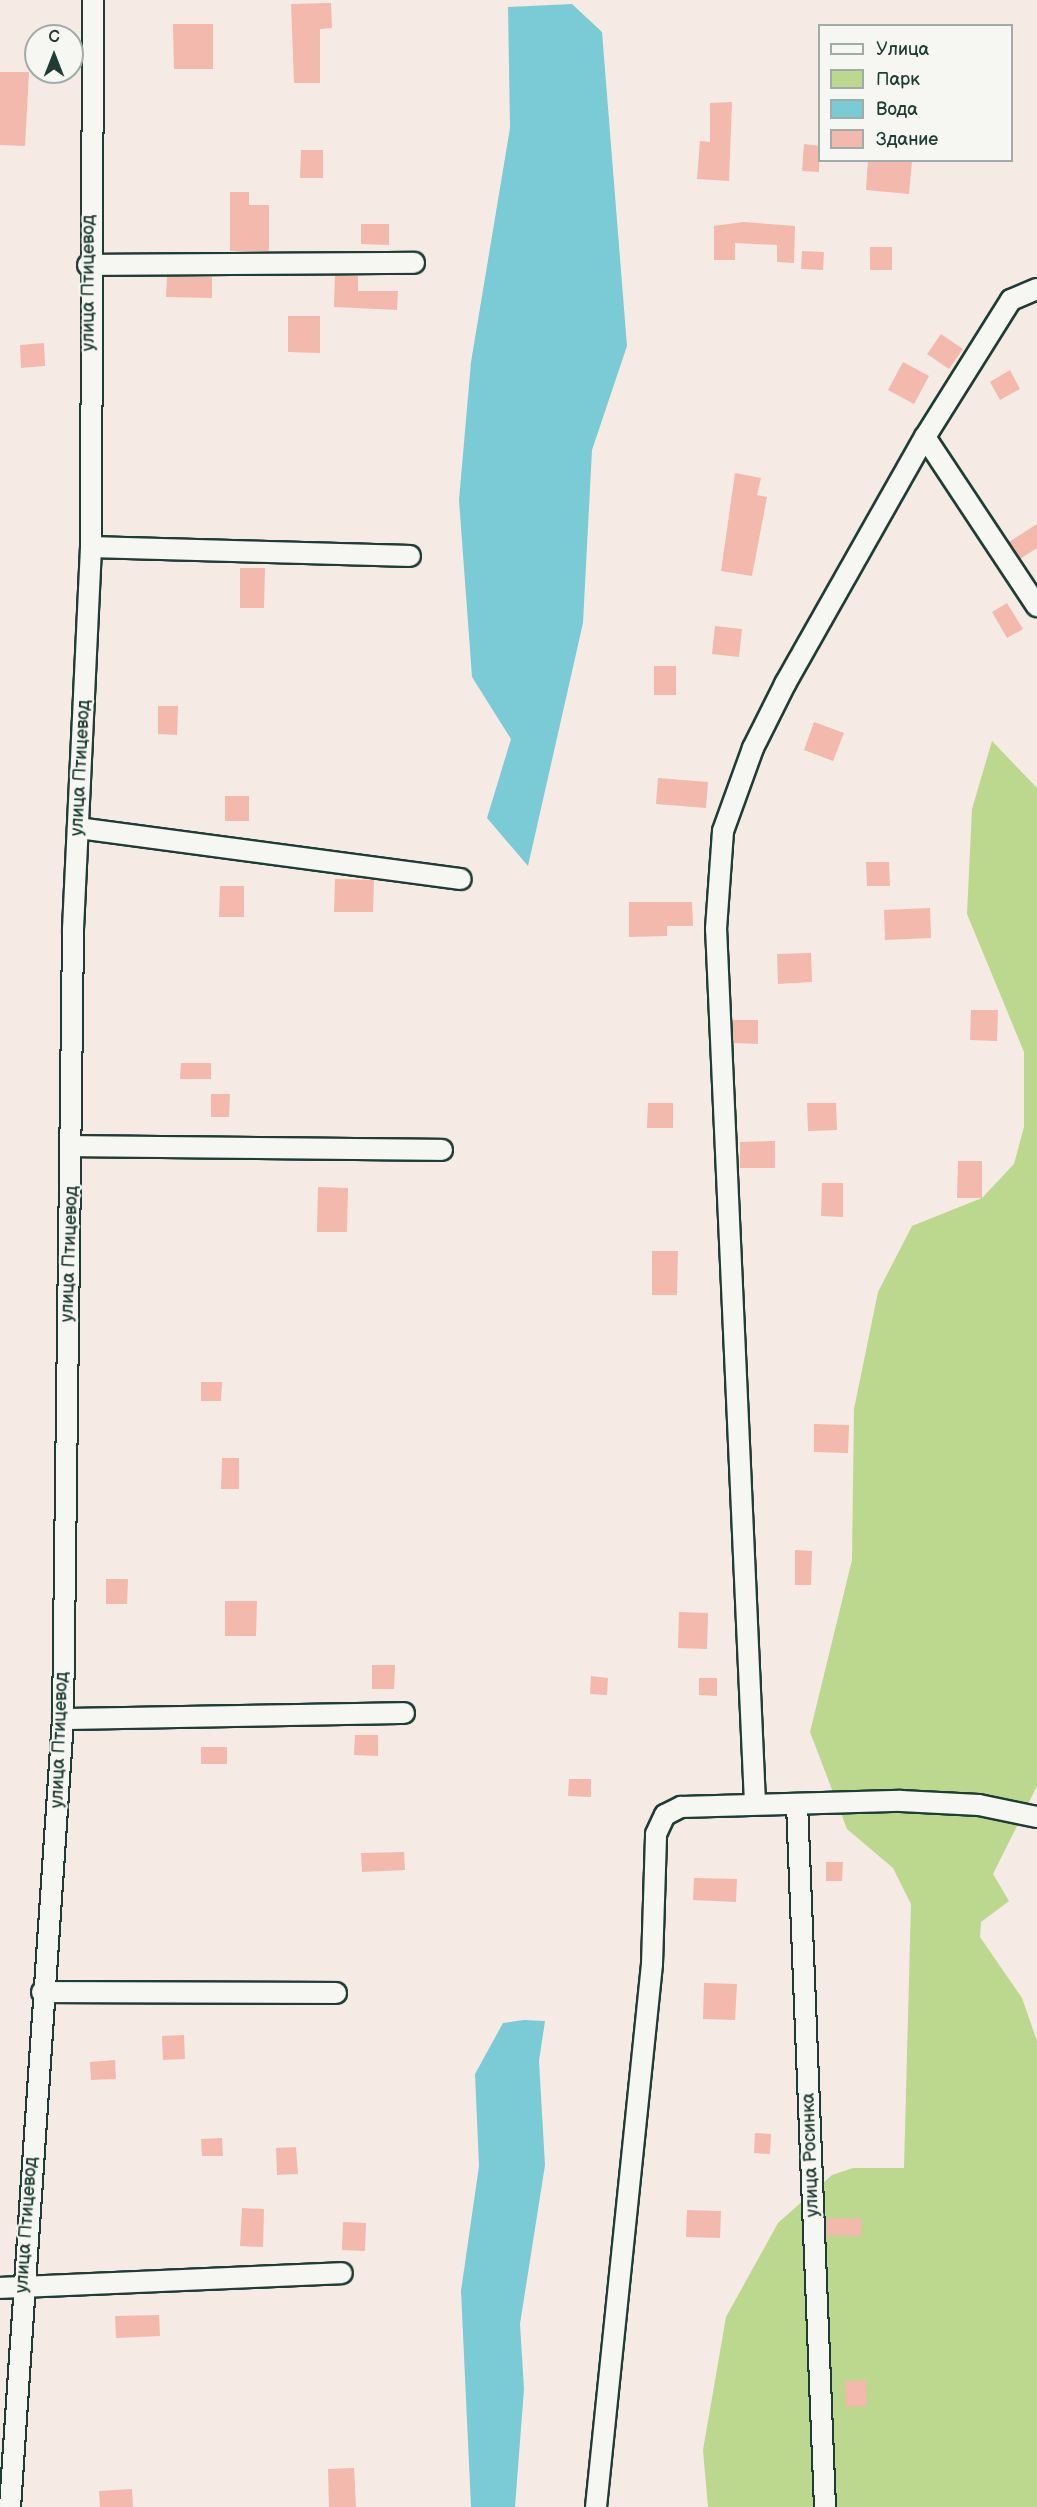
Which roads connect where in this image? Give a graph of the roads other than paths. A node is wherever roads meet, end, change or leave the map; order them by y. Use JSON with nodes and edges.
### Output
{"nodes":[{"id":1,"x":93,"y":0,"type":"edge"},
{"id":2,"x":414,"y":263,"type":"dead end"},
{"id":3,"x":88,"y":265,"type":"junction"},
{"id":4,"x":1037,"y":289,"type":"edge"},
{"id":5,"x":925,"y":437,"type":"junction"},
{"id":6,"x":91,"y":547,"type":"junction"},
{"id":7,"x":410,"y":556,"type":"dead end"},
{"id":8,"x":1037,"y":606,"type":"edge"},
{"id":9,"x":78,"y":828,"type":"junction"},
{"id":10,"x":461,"y":879,"type":"dead end"},
{"id":11,"x":73,"y":1146,"type":"junction"},
{"id":12,"x":442,"y":1150,"type":"dead end"},
{"id":13,"x":405,"y":1713,"type":"dead end"},
{"id":14,"x":63,"y":1719,"type":"junction"},
{"id":15,"x":755,"y":1803,"type":"junction"},
{"id":16,"x":797,"y":1804,"type":"junction"},
{"id":17,"x":1037,"y":1817,"type":"edge"},
{"id":18,"x":42,"y":1992,"type":"junction"},
{"id":19,"x":336,"y":1993,"type":"dead end"},
{"id":20,"x":342,"y":2273,"type":"dead end"},
{"id":21,"x":0,"y":2288,"type":"edge"},
{"id":22,"x":22,"y":2289,"type":"junction"},
{"id":23,"x":10,"y":2507,"type":"edge"},
{"id":24,"x":596,"y":2507,"type":"edge"},
{"id":25,"x":825,"y":2507,"type":"edge"}],
"edges":[{"from":1,"to":3,"type":"street","name":"улица Птицевод"},
{"from":2,"to":3,"type":"street"},
{"from":3,"to":6,"type":"street","name":"улица Птицевод"},
{"from":4,"to":5,"type":"street"},
{"from":5,"to":8,"type":"street"},
{"from":5,"to":15,"type":"street"},
{"from":6,"to":7,"type":"street"},
{"from":6,"to":9,"type":"street","name":"улица Птицевод"},
{"from":9,"to":10,"type":"street"},
{"from":9,"to":11,"type":"street","name":"улица Птицевод"},
{"from":11,"to":12,"type":"street"},
{"from":11,"to":14,"type":"street","name":"улица Птицевод"},
{"from":13,"to":14,"type":"street"},
{"from":14,"to":18,"type":"street","name":"улица Птицевод"},
{"from":15,"to":16,"type":"street"},
{"from":15,"to":24,"type":"street"},
{"from":16,"to":17,"type":"street"},
{"from":16,"to":25,"type":"street","name":"улица Росинка"},
{"from":18,"to":19,"type":"street"},
{"from":18,"to":22,"type":"street","name":"улица Птицевод"},
{"from":20,"to":22,"type":"street"},
{"from":21,"to":22,"type":"street"},
{"from":22,"to":23,"type":"street","name":"улица Птицевод"}]}
